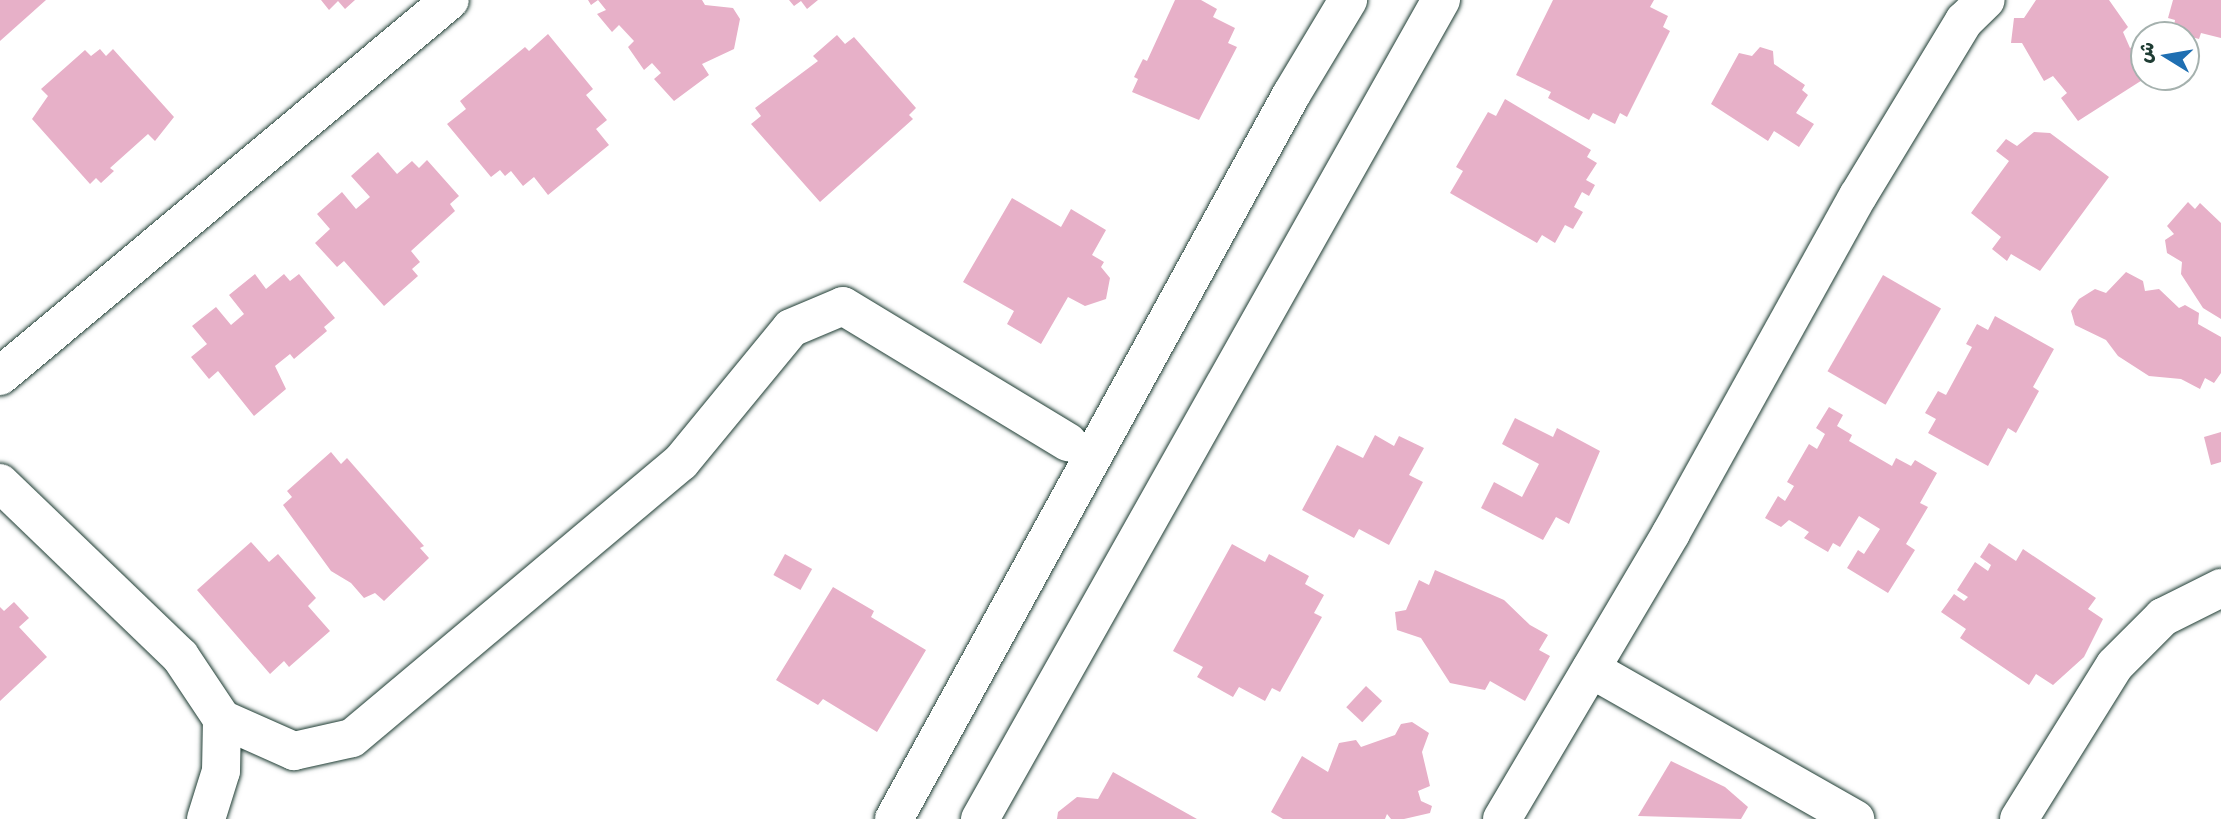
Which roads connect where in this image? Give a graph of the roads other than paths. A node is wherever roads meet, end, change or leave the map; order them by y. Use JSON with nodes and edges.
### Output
{"nodes":[{"id":1,"x":450,"y":0,"type":"edge"},
{"id":2,"x":1348,"y":0,"type":"edge"},
{"id":3,"x":1986,"y":0,"type":"edge"},
{"id":4,"x":1431,"y":3,"type":"edge"},
{"id":5,"x":0,"y":376,"type":"edge"},
{"id":6,"x":1068,"y":442,"type":"dead end"},
{"id":7,"x":0,"y":483,"type":"edge"},
{"id":8,"x":2221,"y":588,"type":"edge"},
{"id":9,"x":1591,"y":669,"type":"junction"},
{"id":10,"x":222,"y":719,"type":"junction"},
{"id":11,"x":206,"y":819,"type":"edge"},
{"id":12,"x":894,"y":819,"type":"edge"},
{"id":13,"x":980,"y":819,"type":"edge"},
{"id":14,"x":1502,"y":819,"type":"edge"},
{"id":15,"x":1855,"y":819,"type":"edge"},
{"id":16,"x":2019,"y":819,"type":"edge"}],
"edges":[{"from":1,"to":5,"type":"street"},
{"from":2,"to":12,"type":"street"},
{"from":3,"to":9,"type":"street"},
{"from":4,"to":13,"type":"street"},
{"from":6,"to":10,"type":"street"},
{"from":7,"to":10,"type":"street"},
{"from":8,"to":16,"type":"street"},
{"from":9,"to":14,"type":"street"},
{"from":9,"to":15,"type":"street"},
{"from":10,"to":11,"type":"street"}]}
